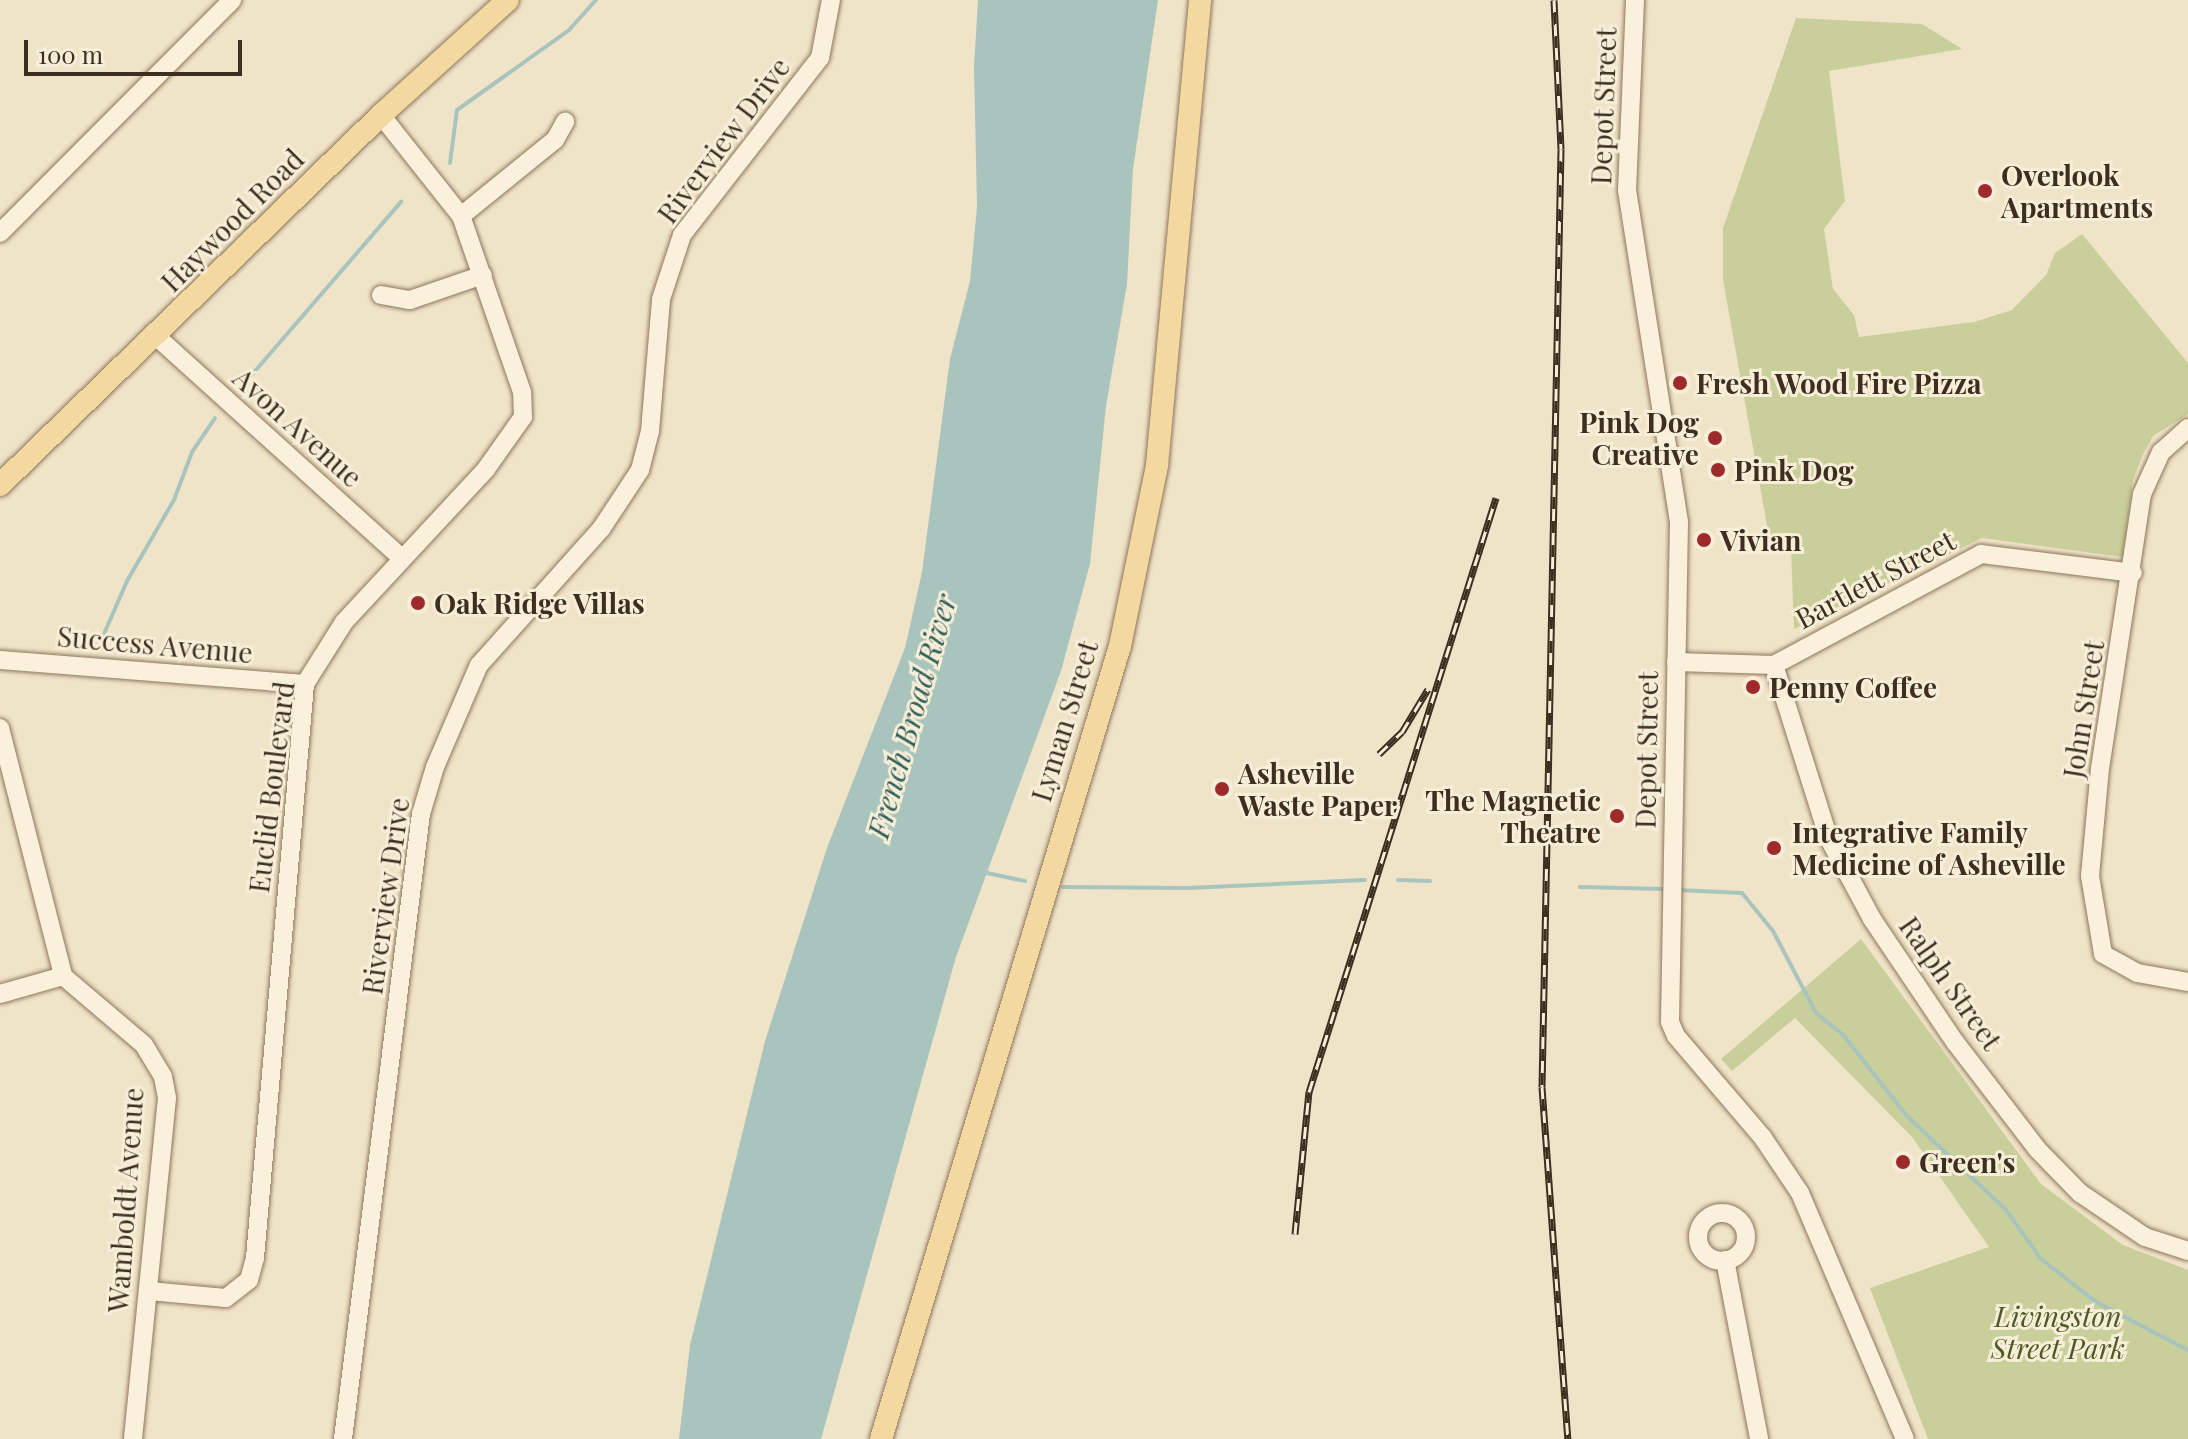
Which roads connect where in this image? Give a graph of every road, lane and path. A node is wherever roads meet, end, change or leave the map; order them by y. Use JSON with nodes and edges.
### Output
{"nodes":[{"id":1,"x":232,"y":0,"type":"edge"},
{"id":2,"x":508,"y":0,"type":"edge"},
{"id":3,"x":831,"y":0,"type":"edge"},
{"id":4,"x":1200,"y":0,"type":"edge"},
{"id":5,"x":1635,"y":0,"type":"edge"},
{"id":6,"x":381,"y":115,"type":"junction"},
{"id":7,"x":565,"y":122,"type":"dead end"},
{"id":8,"x":461,"y":216,"type":"junction"},
{"id":9,"x":0,"y":233,"type":"edge"},
{"id":10,"x":483,"y":275,"type":"junction"},
{"id":11,"x":381,"y":295,"type":"dead end"},
{"id":12,"x":157,"y":337,"type":"junction"},
{"id":13,"x":2188,"y":428,"type":"edge"},
{"id":14,"x":0,"y":485,"type":"edge"},
{"id":15,"x":402,"y":558,"type":"junction"},
{"id":16,"x":2133,"y":573,"type":"junction"},
{"id":17,"x":0,"y":660,"type":"edge"},
{"id":18,"x":1676,"y":662,"type":"junction"},
{"id":19,"x":1774,"y":665,"type":"junction"},
{"id":20,"x":305,"y":684,"type":"junction"},
{"id":21,"x":0,"y":728,"type":"edge"},
{"id":22,"x":63,"y":976,"type":"junction"},
{"id":23,"x":2188,"y":982,"type":"edge"},
{"id":24,"x":0,"y":994,"type":"edge"},
{"id":25,"x":2188,"y":1251,"type":"edge"},
{"id":26,"x":1725,"y":1260,"type":"dead end"},
{"id":27,"x":149,"y":1291,"type":"junction"},
{"id":28,"x":133,"y":1439,"type":"edge"},
{"id":29,"x":343,"y":1439,"type":"edge"},
{"id":30,"x":881,"y":1439,"type":"edge"},
{"id":31,"x":1759,"y":1439,"type":"edge"},
{"id":32,"x":1905,"y":1439,"type":"edge"}],
"edges":[{"from":1,"to":9,"type":"street"},
{"from":2,"to":6,"type":"main road","name":"Haywood Road"},
{"from":3,"to":29,"type":"street","name":"Riverview Drive"},
{"from":4,"to":30,"type":"main road","name":"Lyman Street"},
{"from":5,"to":18,"type":"street","name":"Depot Street"},
{"from":6,"to":8,"type":"street","name":"Euclid Boulevard"},
{"from":6,"to":12,"type":"main road","name":"Haywood Road"},
{"from":7,"to":8,"type":"street"},
{"from":8,"to":10,"type":"street","name":"Euclid Boulevard"},
{"from":10,"to":11,"type":"street"},
{"from":10,"to":15,"type":"street","name":"Euclid Boulevard"},
{"from":12,"to":14,"type":"main road","name":"Haywood Road"},
{"from":12,"to":15,"type":"street","name":"Avon Avenue"},
{"from":13,"to":16,"type":"street"},
{"from":15,"to":20,"type":"street","name":"Euclid Boulevard"},
{"from":16,"to":19,"type":"street","name":"Bartlett Street"},
{"from":16,"to":23,"type":"street","name":"John Street"},
{"from":17,"to":20,"type":"street","name":"Success Avenue"},
{"from":18,"to":19,"type":"street","name":"Bartlett Street"},
{"from":18,"to":32,"type":"street","name":"Depot Street"},
{"from":19,"to":25,"type":"street","name":"Ralph Street"},
{"from":20,"to":27,"type":"street","name":"Euclid Boulevard"},
{"from":21,"to":22,"type":"street"},
{"from":22,"to":24,"type":"street"},
{"from":22,"to":27,"type":"street","name":"Wamboldt Avenue"},
{"from":26,"to":31,"type":"street"},
{"from":27,"to":28,"type":"street","name":"Wamboldt Avenue"}]}
